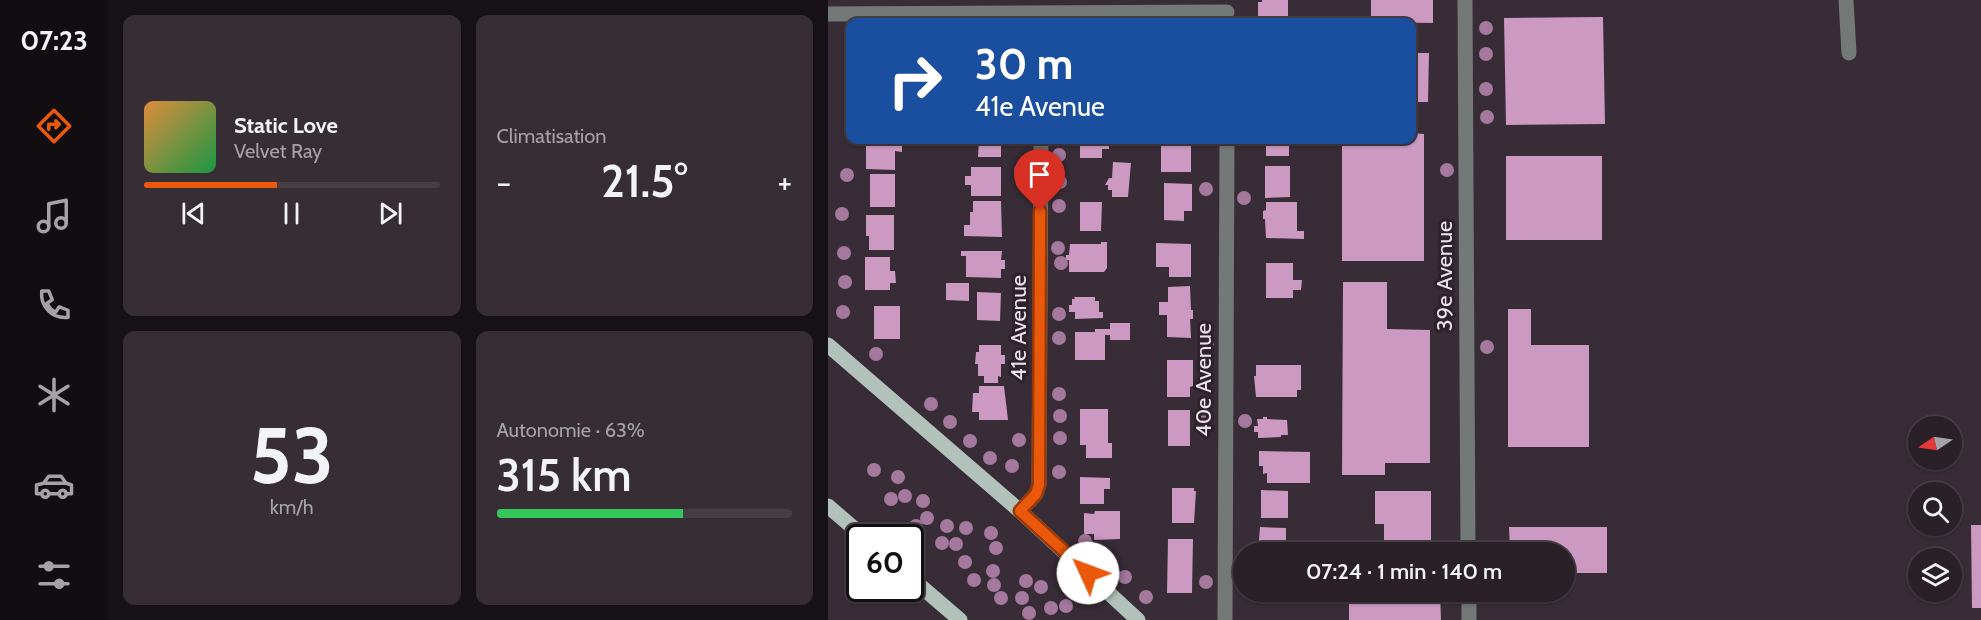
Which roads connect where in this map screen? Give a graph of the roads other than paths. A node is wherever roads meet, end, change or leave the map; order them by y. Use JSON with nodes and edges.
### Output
{"nodes":[{"id":1,"x":1465,"y":0,"type":"edge"},
{"id":2,"x":1846,"y":0,"type":"edge"},
{"id":3,"x":1041,"y":12,"type":"edge"},
{"id":4,"x":1227,"y":12,"type":"edge"},
{"id":5,"x":828,"y":14,"type":"edge"},
{"id":6,"x":1849,"y":53,"type":"dead end"},
{"id":7,"x":1041,"y":144,"type":"edge"},
{"id":8,"x":1227,"y":144,"type":"edge"},
{"id":9,"x":828,"y":345,"type":"edge"},
{"id":10,"x":828,"y":506,"type":"edge"},
{"id":11,"x":1020,"y":511,"type":"junction"},
{"id":12,"x":849,"y":524,"type":"edge"},
{"id":13,"x":1468,"y":542,"type":"edge"},
{"id":14,"x":924,"y":589,"type":"edge"},
{"id":15,"x":1469,"y":602,"type":"edge"},
{"id":16,"x":960,"y":620,"type":"edge"},
{"id":17,"x":1138,"y":620,"type":"edge"},
{"id":18,"x":1225,"y":620,"type":"edge"},
{"id":19,"x":1469,"y":620,"type":"edge"}],
"edges":[{"from":1,"to":13,"type":"street","name":"39e Avenue"},
{"from":2,"to":6,"type":"street"},
{"from":3,"to":4,"type":"street"},
{"from":3,"to":5,"type":"street"},
{"from":7,"to":11,"type":"street","name":"41e Avenue"},
{"from":8,"to":18,"type":"street","name":"40e Avenue"},
{"from":9,"to":11,"type":"main road"},
{"from":10,"to":12,"type":"main road"},
{"from":11,"to":17,"type":"main road"},
{"from":14,"to":16,"type":"main road"},
{"from":15,"to":19,"type":"street"}]}
